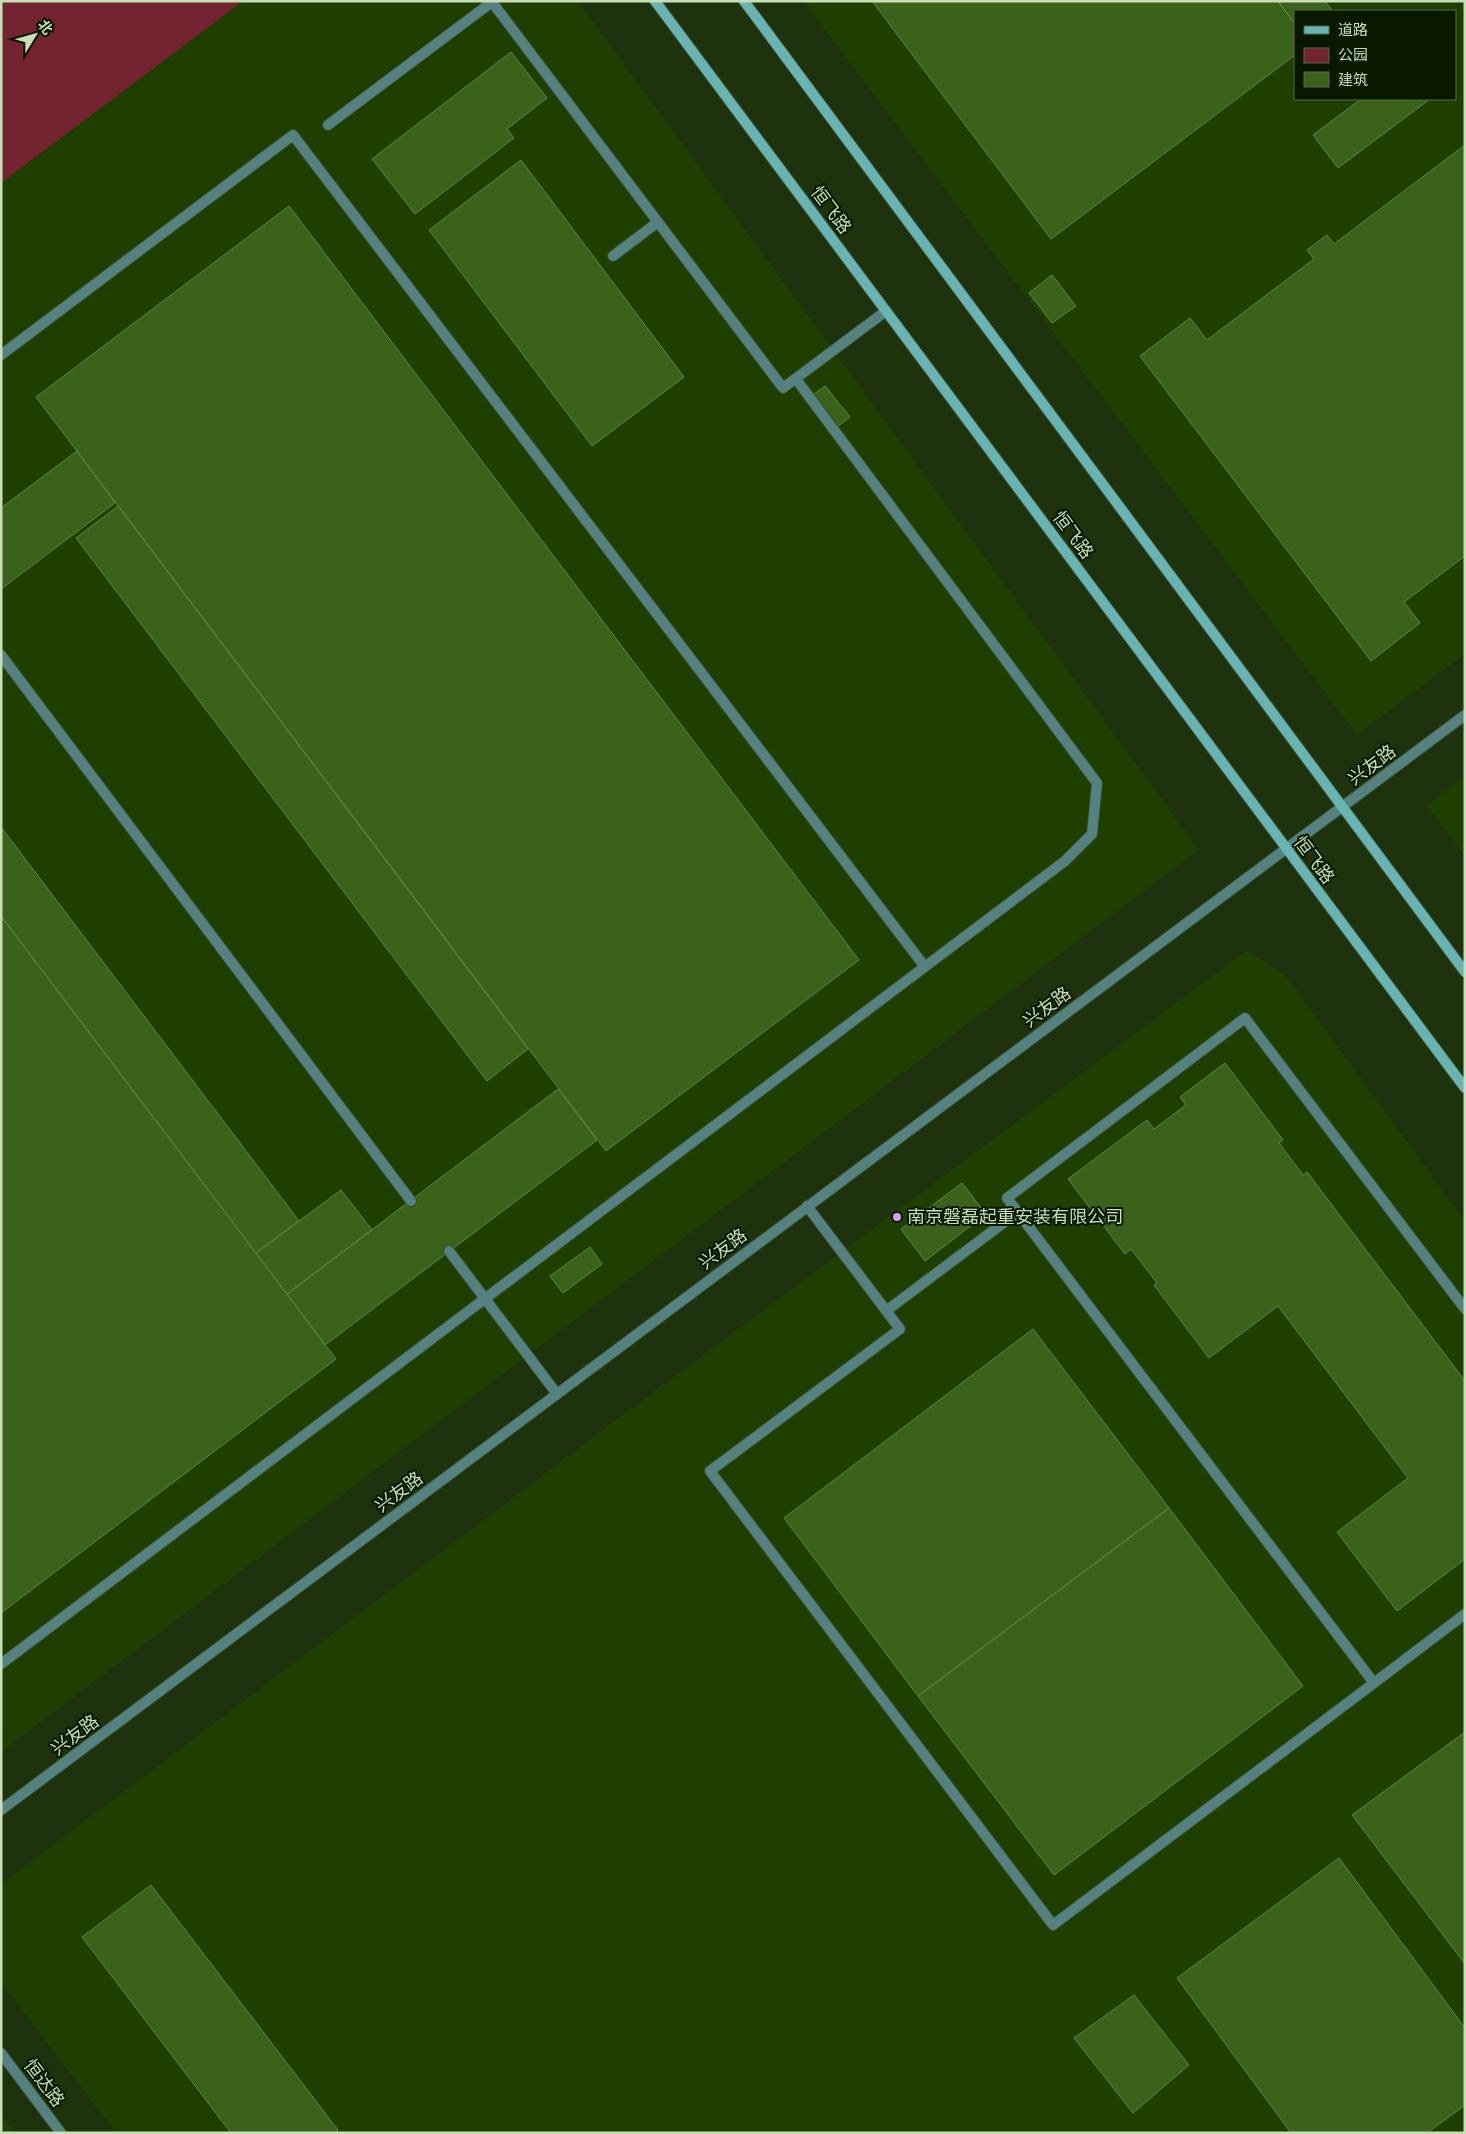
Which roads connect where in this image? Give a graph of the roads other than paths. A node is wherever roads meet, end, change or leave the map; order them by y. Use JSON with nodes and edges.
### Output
{"nodes":[{"id":1,"x":655,"y":1,"type":"edge"},
{"id":2,"x":744,"y":1,"type":"edge"},
{"id":3,"x":328,"y":125,"type":"dead end"},
{"id":4,"x":658,"y":222,"type":"junction"},
{"id":5,"x":613,"y":256,"type":"dead end"},
{"id":6,"x":886,"y":311,"type":"junction"},
{"id":7,"x":1,"y":355,"type":"edge"},
{"id":8,"x":796,"y":379,"type":"junction"},
{"id":9,"x":1,"y":655,"type":"edge"},
{"id":10,"x":1465,"y":715,"type":"edge"},
{"id":11,"x":1342,"y":808,"type":"junction"},
{"id":12,"x":1285,"y":849,"type":"junction"},
{"id":13,"x":926,"y":967,"type":"junction"},
{"id":14,"x":1465,"y":972,"type":"edge"},
{"id":15,"x":1465,"y":1088,"type":"edge"},
{"id":16,"x":411,"y":1201,"type":"dead end"},
{"id":17,"x":807,"y":1206,"type":"junction"},
{"id":18,"x":1018,"y":1212,"type":"junction"},
{"id":19,"x":449,"y":1251,"type":"dead end"},
{"id":20,"x":485,"y":1299,"type":"junction"},
{"id":21,"x":1465,"y":1309,"type":"edge"},
{"id":22,"x":886,"y":1311,"type":"junction"},
{"id":23,"x":557,"y":1394,"type":"junction"},
{"id":24,"x":1465,"y":1614,"type":"edge"},
{"id":25,"x":1,"y":1664,"type":"edge"},
{"id":26,"x":1374,"y":1683,"type":"junction"},
{"id":27,"x":1,"y":1810,"type":"edge"},
{"id":28,"x":1,"y":2053,"type":"edge"},
{"id":29,"x":61,"y":2133,"type":"edge"}],
"edges":[{"from":1,"to":6,"type":"main road","name":"恒飞路"},
{"from":2,"to":11,"type":"main road"},
{"from":3,"to":4,"type":"street"},
{"from":4,"to":5,"type":"street"},
{"from":4,"to":8,"type":"street"},
{"from":6,"to":8,"type":"street"},
{"from":6,"to":12,"type":"main road","name":"恒飞路"},
{"from":7,"to":13,"type":"street"},
{"from":8,"to":13,"type":"street"},
{"from":9,"to":16,"type":"street"},
{"from":10,"to":11,"type":"street","name":"兴友路"},
{"from":11,"to":12,"type":"street","name":"兴友路"},
{"from":11,"to":14,"type":"main road"},
{"from":12,"to":15,"type":"main road","name":"恒飞路"},
{"from":12,"to":17,"type":"street","name":"兴友路"},
{"from":13,"to":20,"type":"street"},
{"from":17,"to":22,"type":"street"},
{"from":17,"to":23,"type":"street","name":"兴友路"},
{"from":18,"to":21,"type":"street"},
{"from":18,"to":22,"type":"street"},
{"from":18,"to":26,"type":"street"},
{"from":19,"to":20,"type":"street"},
{"from":20,"to":23,"type":"street"},
{"from":20,"to":25,"type":"street"},
{"from":22,"to":26,"type":"street"},
{"from":23,"to":27,"type":"street","name":"兴友路"},
{"from":24,"to":26,"type":"street"},
{"from":28,"to":29,"type":"street","name":"恒达路"}]}
